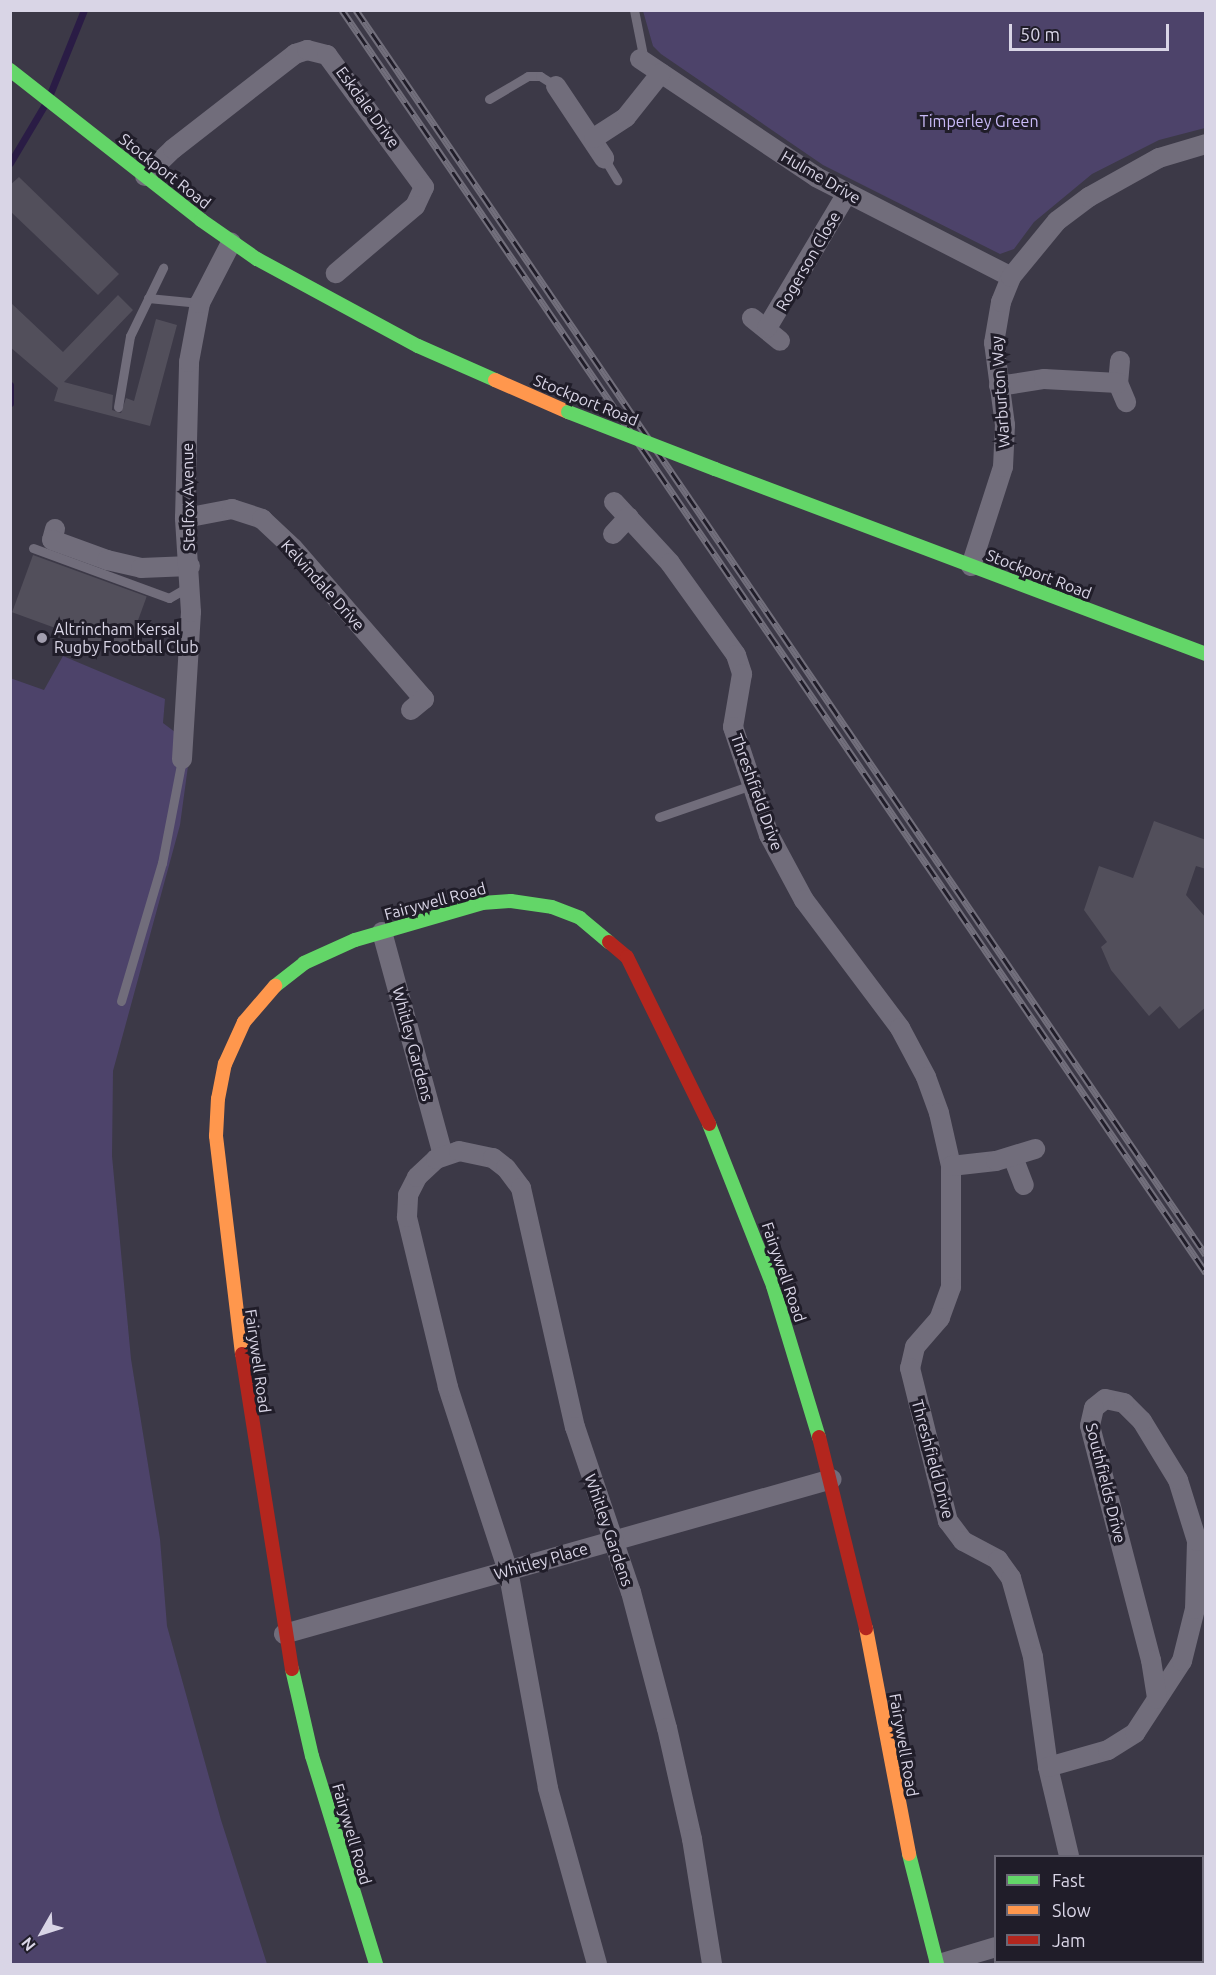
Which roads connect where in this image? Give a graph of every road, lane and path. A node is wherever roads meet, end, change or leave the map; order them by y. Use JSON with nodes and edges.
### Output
{"nodes":[{"id":1,"x":634,"y":10,"type":"edge"},
{"id":2,"x":643,"y":61,"type":"joint"},
{"id":3,"x":10,"y":70,"type":"edge"},
{"id":4,"x":661,"y":73,"type":"junction"},
{"id":5,"x":556,"y":86,"type":"joint"},
{"id":6,"x":489,"y":99,"type":"dead end"},
{"id":7,"x":594,"y":138,"type":"junction"},
{"id":8,"x":1206,"y":144,"type":"edge"},
{"id":9,"x":604,"y":158,"type":"joint"},
{"id":10,"x":145,"y":176,"type":"junction"},
{"id":11,"x":616,"y":180,"type":"dead end"},
{"id":12,"x":847,"y":193,"type":"junction"},
{"id":13,"x":231,"y":243,"type":"junction"},
{"id":14,"x":163,"y":268,"type":"dead end"},
{"id":15,"x":336,"y":273,"type":"dead end"},
{"id":16,"x":1011,"y":277,"type":"junction"},
{"id":17,"x":148,"y":298,"type":"junction"},
{"id":18,"x":200,"y":303,"type":"junction"},
{"id":19,"x":767,"y":329,"type":"dead end"},
{"id":20,"x":1120,"y":361,"type":"dead end"},
{"id":21,"x":1118,"y":382,"type":"junction"},
{"id":22,"x":999,"y":386,"type":"junction"},
{"id":23,"x":1126,"y":402,"type":"dead end"},
{"id":24,"x":118,"y":407,"type":"dead end"},
{"id":25,"x":614,"y":502,"type":"dead end"},
{"id":26,"x":629,"y":517,"type":"junction"},
{"id":27,"x":185,"y":518,"type":"junction"},
{"id":28,"x":55,"y":530,"type":"dead end"},
{"id":29,"x":613,"y":534,"type":"dead end"},
{"id":30,"x":33,"y":548,"type":"dead end"},
{"id":31,"x":190,"y":566,"type":"junction"},
{"id":32,"x":971,"y":566,"type":"junction"},
{"id":33,"x":190,"y":586,"type":"junction"},
{"id":34,"x":1206,"y":654,"type":"edge"},
{"id":35,"x":411,"y":710,"type":"dead end"},
{"id":36,"x":183,"y":759,"type":"joint"},
{"id":37,"x":752,"y":785,"type":"junction"},
{"id":38,"x":659,"y":817,"type":"dead end"},
{"id":39,"x":382,"y":932,"type":"junction"},
{"id":40,"x":121,"y":1001,"type":"dead end"},
{"id":41,"x":1035,"y":1149,"type":"dead end"},
{"id":42,"x":443,"y":1155,"type":"junction"},
{"id":43,"x":1013,"y":1157,"type":"junction"},
{"id":44,"x":951,"y":1166,"type":"junction"},
{"id":45,"x":1024,"y":1185,"type":"dead end"},
{"id":46,"x":832,"y":1479,"type":"junction"},
{"id":47,"x":613,"y":1541,"type":"junction"},
{"id":48,"x":508,"y":1570,"type":"junction"},
{"id":49,"x":284,"y":1634,"type":"junction"},
{"id":50,"x":1157,"y":1699,"type":"junction"},
{"id":51,"x":1048,"y":1767,"type":"junction"},
{"id":52,"x":1069,"y":1855,"type":"edge"},
{"id":53,"x":994,"y":1948,"type":"edge"},
{"id":54,"x":964,"y":1961,"type":"edge"},
{"id":55,"x":376,"y":1965,"type":"edge"},
{"id":56,"x":597,"y":1965,"type":"edge"},
{"id":57,"x":712,"y":1965,"type":"edge"},
{"id":58,"x":938,"y":1965,"type":"edge"}],
"edges":[{"from":1,"to":2,"type":"lane"},
{"from":2,"to":4,"type":"street","name":"Hulme Drive"},
{"from":3,"to":10,"type":"street","name":"Stockport Road"},
{"from":4,"to":7,"type":"street"},
{"from":4,"to":12,"type":"street","name":"Hulme Drive"},
{"from":5,"to":6,"type":"lane"},
{"from":5,"to":7,"type":"street"},
{"from":7,"to":9,"type":"street"},
{"from":8,"to":16,"type":"street","name":"Warburton Way"},
{"from":9,"to":11,"type":"lane"},
{"from":10,"to":13,"type":"street","name":"Stockport Road"},
{"from":10,"to":15,"type":"street","name":"Eskdale Drive"},
{"from":12,"to":16,"type":"street","name":"Hulme Drive"},
{"from":12,"to":19,"type":"street","name":"Rogerson Close"},
{"from":13,"to":18,"type":"street","name":"Stelfox Avenue"},
{"from":13,"to":32,"type":"street","name":"Stockport Road","bridge":true},
{"from":14,"to":17,"type":"lane"},
{"from":16,"to":22,"type":"street","name":"Warburton Way"},
{"from":17,"to":18,"type":"lane"},
{"from":17,"to":24,"type":"lane"},
{"from":18,"to":27,"type":"street","name":"Stelfox Avenue"},
{"from":20,"to":21,"type":"street"},
{"from":21,"to":22,"type":"street"},
{"from":21,"to":23,"type":"street"},
{"from":22,"to":32,"type":"street","name":"Warburton Way"},
{"from":25,"to":26,"type":"street","name":"Threshfield Drive"},
{"from":26,"to":29,"type":"street"},
{"from":26,"to":37,"type":"street","name":"Threshfield Drive"},
{"from":27,"to":31,"type":"street","name":"Stelfox Avenue"},
{"from":27,"to":35,"type":"street","name":"Kelvindale Drive"},
{"from":28,"to":31,"type":"street"},
{"from":30,"to":33,"type":"lane"},
{"from":31,"to":33,"type":"street","name":"Stelfox Avenue"},
{"from":32,"to":34,"type":"street","name":"Stockport Road"},
{"from":33,"to":36,"type":"street","name":"Stelfox Avenue"},
{"from":36,"to":40,"type":"lane"},
{"from":37,"to":38,"type":"lane"},
{"from":37,"to":44,"type":"street","name":"Threshfield Drive"},
{"from":39,"to":42,"type":"street","name":"Whitley Gardens"},
{"from":39,"to":46,"type":"street","name":"Fairywell Road"},
{"from":39,"to":49,"type":"street","name":"Fairywell Road"},
{"from":41,"to":43,"type":"street"},
{"from":42,"to":47,"type":"street","name":"Whitley Gardens"},
{"from":42,"to":48,"type":"street"},
{"from":43,"to":44,"type":"street"},
{"from":43,"to":45,"type":"street"},
{"from":44,"to":51,"type":"street","name":"Threshfield Drive"},
{"from":46,"to":47,"type":"street","name":"Whitley Place"},
{"from":46,"to":58,"type":"street","name":"Fairywell Road"},
{"from":47,"to":48,"type":"street","name":"Whitley Place"},
{"from":47,"to":57,"type":"street","name":"Whitley Gardens"},
{"from":48,"to":49,"type":"street","name":"Whitley Place"},
{"from":48,"to":56,"type":"street"},
{"from":49,"to":55,"type":"street","name":"Fairywell Road"},
{"from":50,"to":50,"type":"street","name":"Southfields Drive"},
{"from":50,"to":51,"type":"street","name":"Southfields Drive"},
{"from":51,"to":52,"type":"street"},
{"from":53,"to":54,"type":"street"},
{"from":54,"to":58,"type":"street"}]}
